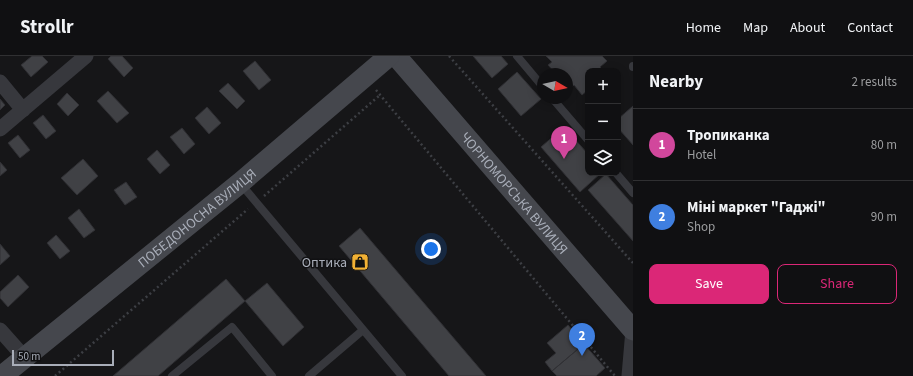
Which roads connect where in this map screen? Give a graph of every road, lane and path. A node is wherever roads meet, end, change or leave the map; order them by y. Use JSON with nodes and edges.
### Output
{"nodes":[{"id":1,"x":86,"y":56,"type":"edge"},
{"id":2,"x":388,"y":56,"type":"edge"},
{"id":3,"x":396,"y":56,"type":"edge"},
{"id":4,"x":449,"y":56,"type":"edge"},
{"id":5,"x":517,"y":56,"type":"edge"},
{"id":6,"x":364,"y":77,"type":"junction"},
{"id":7,"x":537,"y":80,"type":"edge"},
{"id":8,"x":0,"y":82,"type":"edge"},
{"id":9,"x":380,"y":96,"type":"junction"},
{"id":10,"x":557,"y":104,"type":"edge"},
{"id":11,"x":23,"y":110,"type":"junction"},
{"id":12,"x":0,"y":129,"type":"edge"},
{"id":13,"x":585,"y":136,"type":"edge"},
{"id":14,"x":619,"y":176,"type":"edge"},
{"id":15,"x":240,"y":183,"type":"junction"},
{"id":16,"x":633,"y":193,"type":"edge"},
{"id":17,"x":256,"y":202,"type":"junction"},
{"id":18,"x":633,"y":262,"type":"edge"},
{"id":19,"x":0,"y":330,"type":"edge"},
{"id":20,"x":363,"y":330,"type":"junction"},
{"id":21,"x":633,"y":330,"type":"edge"},
{"id":22,"x":24,"y":357,"type":"junction"},
{"id":23,"x":2,"y":376,"type":"edge"},
{"id":24,"x":54,"y":376,"type":"edge"},
{"id":25,"x":172,"y":376,"type":"edge"},
{"id":26,"x":272,"y":376,"type":"edge"},
{"id":27,"x":309,"y":376,"type":"edge"},
{"id":28,"x":402,"y":376,"type":"edge"},
{"id":29,"x":616,"y":376,"type":"edge"},
{"id":30,"x":629,"y":376,"type":"edge"}],
"edges":[{"from":1,"to":11,"type":"street"},
{"from":2,"to":6,"type":"street","name":"ПОБЕДОНОСНА ВУЛИЦЯ"},
{"from":3,"to":21,"type":"street","name":"ЧОРНОМОРСЬКА ВУЛИЦЯ"},
{"from":4,"to":18,"type":"path"},
{"from":5,"to":7,"type":"lane"},
{"from":6,"to":9,"type":"path"},
{"from":6,"to":15,"type":"street","name":"ПОБЕДОНОСНА ВУЛИЦЯ"},
{"from":8,"to":11,"type":"street"},
{"from":9,"to":17,"type":"path"},
{"from":9,"to":29,"type":"path"},
{"from":10,"to":13,"type":"lane"},
{"from":11,"to":12,"type":"street"},
{"from":14,"to":16,"type":"lane"},
{"from":15,"to":17,"type":"lane"},
{"from":15,"to":22,"type":"street","name":"ПОБЕДОНОСНА ВУЛИЦЯ"},
{"from":17,"to":20,"type":"lane"},
{"from":17,"to":24,"type":"path"},
{"from":19,"to":22,"type":"street"},
{"from":20,"to":27,"type":"lane"},
{"from":20,"to":28,"type":"lane"},
{"from":21,"to":30,"type":"street"},
{"from":22,"to":23,"type":"street","name":"ПОБЕДОНОСНА ВУЛИЦЯ"},
{"from":25,"to":26,"type":"lane"}]}
